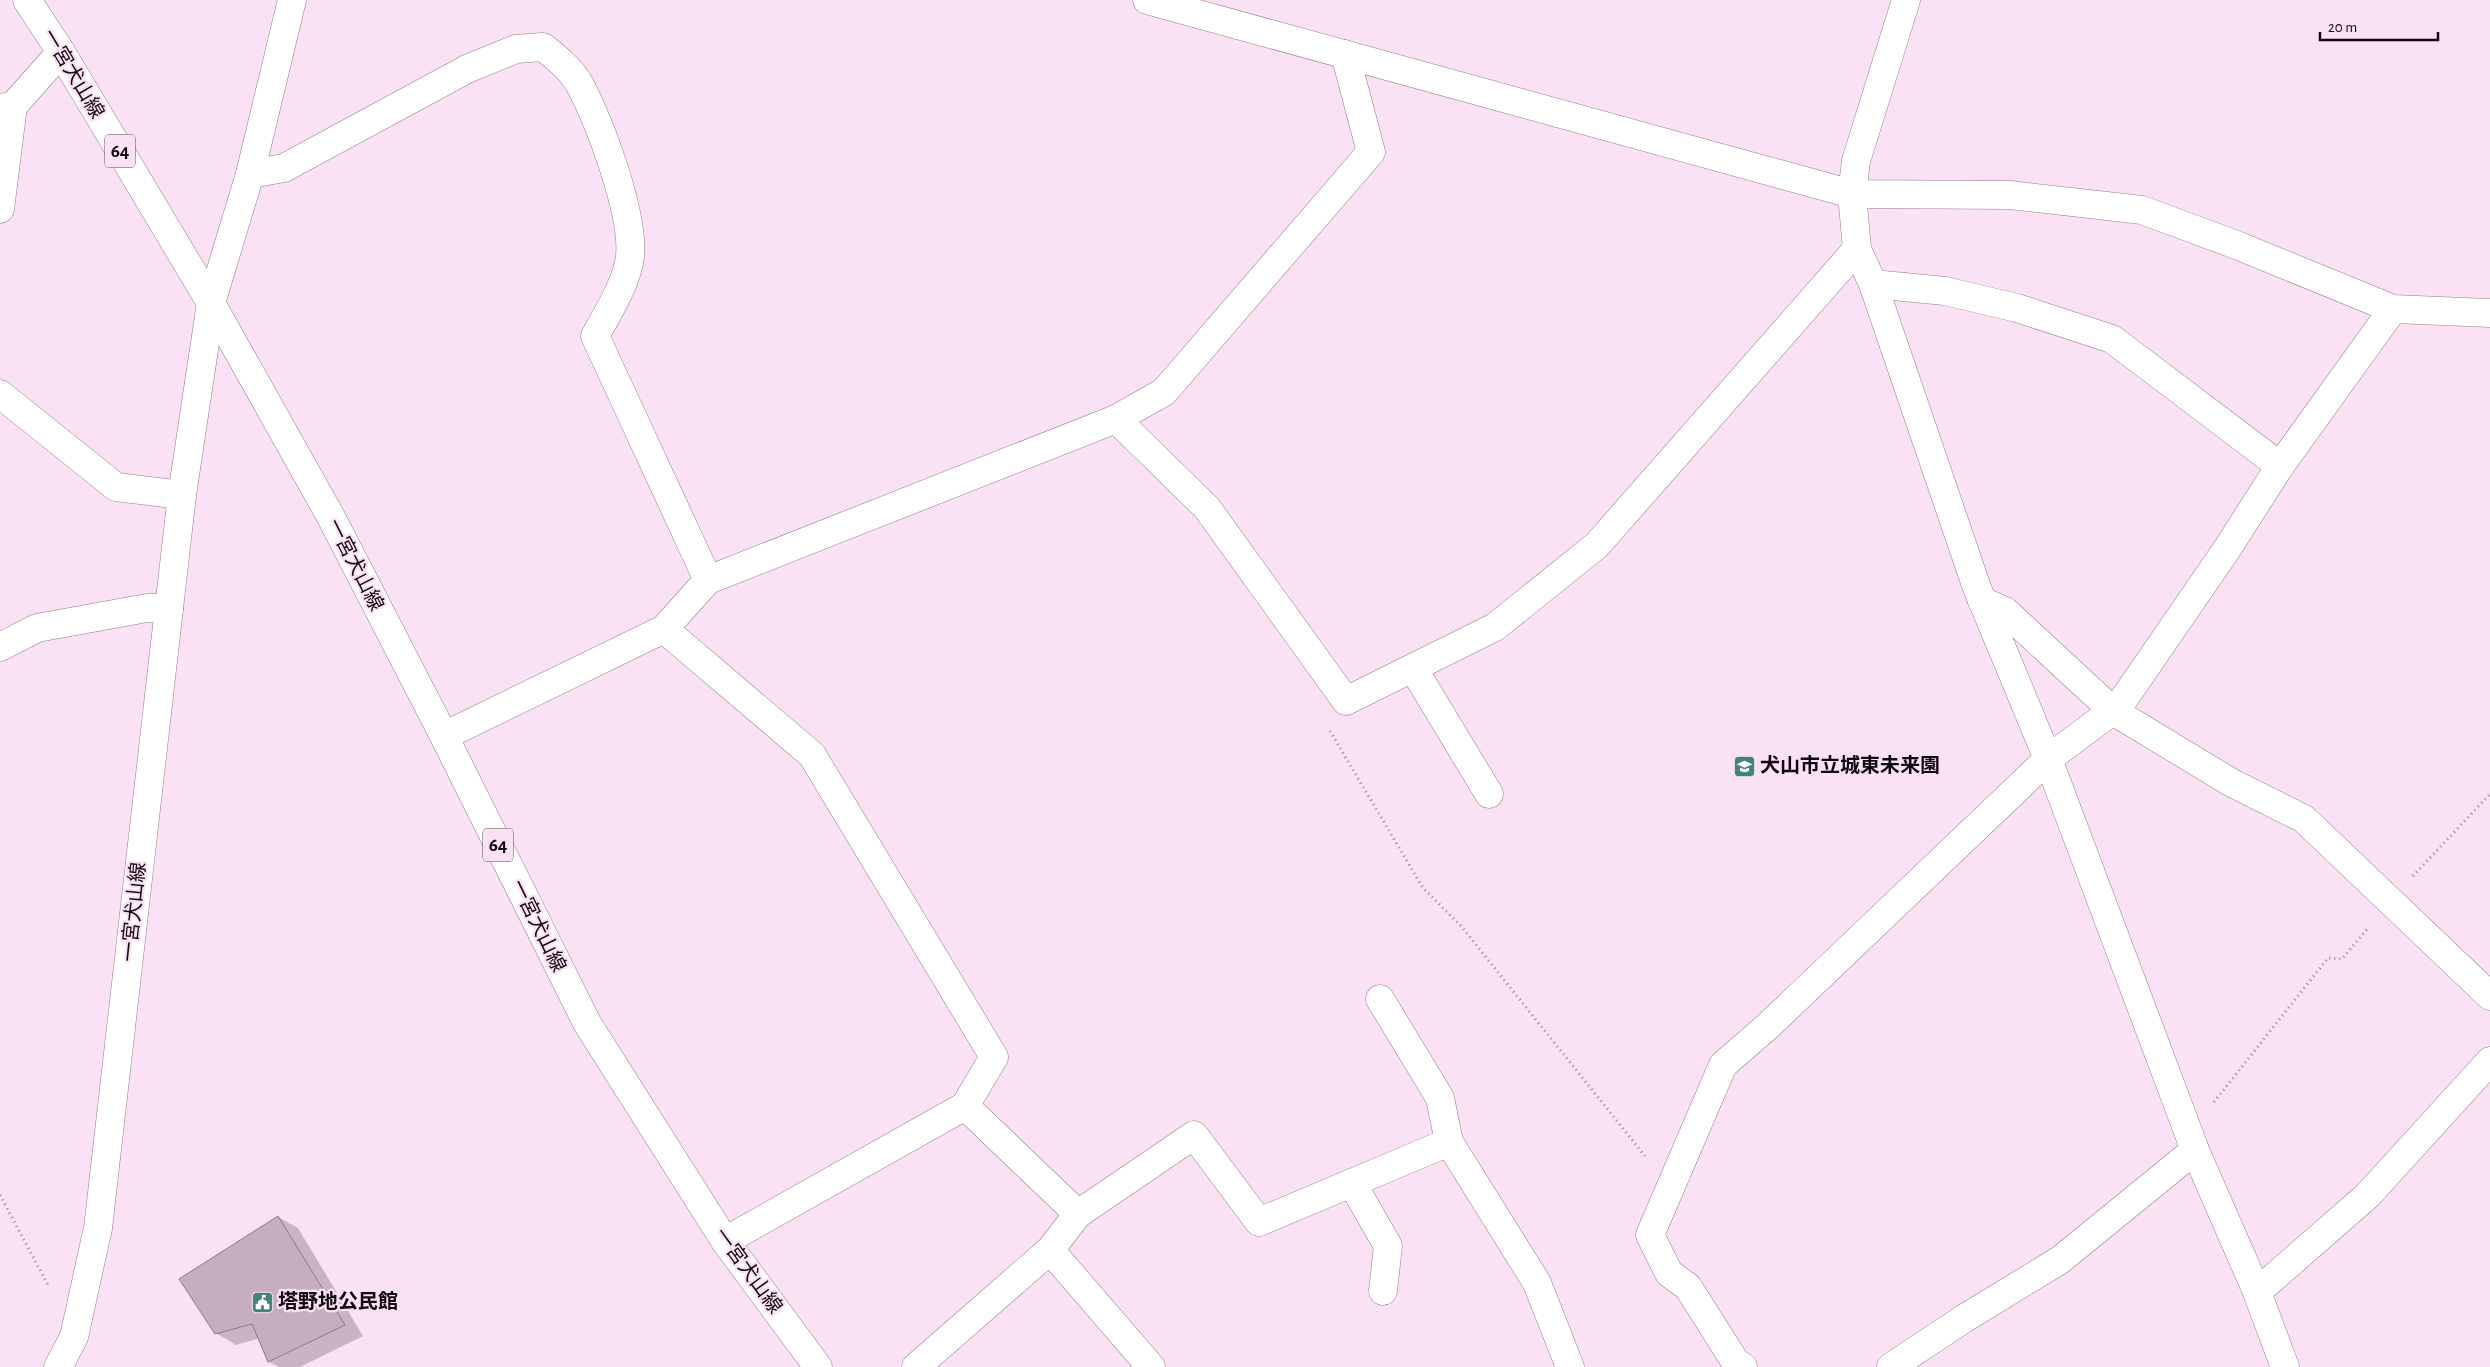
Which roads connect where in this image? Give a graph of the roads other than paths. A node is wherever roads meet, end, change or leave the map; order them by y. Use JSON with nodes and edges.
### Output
{"nodes":[{"id":1,"x":27,"y":0,"type":"edge"},
{"id":2,"x":292,"y":0,"type":"edge"},
{"id":3,"x":1147,"y":0,"type":"edge"},
{"id":4,"x":1906,"y":0,"type":"edge"},
{"id":5,"x":61,"y":52,"type":"junction"},
{"id":6,"x":1345,"y":54,"type":"junction"},
{"id":7,"x":6,"y":107,"type":"edge"},
{"id":8,"x":250,"y":174,"type":"junction"},
{"id":9,"x":1852,"y":194,"type":"junction"},
{"id":10,"x":0,"y":209,"type":"edge"},
{"id":11,"x":1857,"y":249,"type":"junction"},
{"id":12,"x":1873,"y":284,"type":"junction"},
{"id":13,"x":211,"y":303,"type":"junction"},
{"id":14,"x":2393,"y":309,"type":"junction"},
{"id":15,"x":2490,"y":313,"type":"edge"},
{"id":16,"x":0,"y":394,"type":"edge"},
{"id":17,"x":1116,"y":419,"type":"junction"},
{"id":18,"x":2280,"y":466,"type":"junction"},
{"id":19,"x":182,"y":495,"type":"junction"},
{"id":20,"x":708,"y":580,"type":"junction"},
{"id":21,"x":1982,"y":602,"type":"junction"},
{"id":22,"x":169,"y":608,"type":"junction"},
{"id":23,"x":664,"y":630,"type":"junction"},
{"id":24,"x":0,"y":647,"type":"edge"},
{"id":25,"x":1413,"y":668,"type":"junction"},
{"id":26,"x":2113,"y":711,"type":"junction"},
{"id":27,"x":444,"y":736,"type":"junction"},
{"id":28,"x":2048,"y":759,"type":"junction"},
{"id":29,"x":1490,"y":794,"type":"dead end"},
{"id":30,"x":2490,"y":996,"type":"edge"},
{"id":31,"x":1380,"y":999,"type":"dead end"},
{"id":32,"x":2490,"y":1061,"type":"edge"},
{"id":33,"x":965,"y":1106,"type":"junction"},
{"id":34,"x":1449,"y":1142,"type":"junction"},
{"id":35,"x":2195,"y":1150,"type":"junction"},
{"id":36,"x":1352,"y":1183,"type":"junction"},
{"id":37,"x":1078,"y":1214,"type":"junction"},
{"id":38,"x":725,"y":1241,"type":"junction"},
{"id":39,"x":1050,"y":1250,"type":"junction"},
{"id":40,"x":1383,"y":1291,"type":"dead end"},
{"id":41,"x":2257,"y":1292,"type":"junction"},
{"id":42,"x":1735,"y":1366,"type":"edge"},
{"id":43,"x":58,"y":1367,"type":"edge"},
{"id":44,"x":818,"y":1367,"type":"edge"},
{"id":45,"x":916,"y":1367,"type":"edge"},
{"id":46,"x":1151,"y":1367,"type":"edge"},
{"id":47,"x":1570,"y":1367,"type":"edge"},
{"id":48,"x":1891,"y":1367,"type":"edge"},
{"id":49,"x":2285,"y":1367,"type":"edge"}],
"edges":[{"from":1,"to":5,"type":"street","name":"一宮犬山線","number":"64"},
{"from":2,"to":8,"type":"street"},
{"from":3,"to":6,"type":"street"},
{"from":4,"to":9,"type":"street"},
{"from":5,"to":7,"type":"street"},
{"from":5,"to":13,"type":"street","name":"一宮犬山線","number":"64"},
{"from":6,"to":9,"type":"street"},
{"from":6,"to":17,"type":"street"},
{"from":7,"to":10,"type":"street"},
{"from":8,"to":13,"type":"street"},
{"from":8,"to":20,"type":"street"},
{"from":9,"to":11,"type":"street"},
{"from":9,"to":14,"type":"street"},
{"from":11,"to":12,"type":"street"},
{"from":11,"to":25,"type":"street"},
{"from":12,"to":18,"type":"street"},
{"from":12,"to":21,"type":"street"},
{"from":13,"to":19,"type":"street","name":"一宮犬山線"},
{"from":13,"to":27,"type":"street","name":"一宮犬山線","number":"64"},
{"from":14,"to":15,"type":"street"},
{"from":14,"to":18,"type":"street"},
{"from":16,"to":19,"type":"street"},
{"from":17,"to":20,"type":"street"},
{"from":17,"to":25,"type":"street"},
{"from":18,"to":26,"type":"street"},
{"from":19,"to":22,"type":"street","name":"一宮犬山線"},
{"from":20,"to":23,"type":"street"},
{"from":21,"to":26,"type":"street"},
{"from":21,"to":28,"type":"street"},
{"from":22,"to":24,"type":"street"},
{"from":22,"to":43,"type":"street","name":"一宮犬山線"},
{"from":23,"to":27,"type":"street"},
{"from":23,"to":33,"type":"street"},
{"from":25,"to":29,"type":"street"},
{"from":26,"to":28,"type":"street"},
{"from":26,"to":30,"type":"street"},
{"from":27,"to":38,"type":"street","name":"一宮犬山線","number":"64"},
{"from":28,"to":35,"type":"street"},
{"from":28,"to":42,"type":"street"},
{"from":31,"to":34,"type":"street"},
{"from":32,"to":41,"type":"street"},
{"from":33,"to":37,"type":"street"},
{"from":33,"to":38,"type":"street"},
{"from":34,"to":36,"type":"street"},
{"from":34,"to":47,"type":"street"},
{"from":35,"to":41,"type":"street"},
{"from":35,"to":48,"type":"street"},
{"from":36,"to":37,"type":"street"},
{"from":36,"to":40,"type":"street"},
{"from":37,"to":39,"type":"street"},
{"from":38,"to":44,"type":"street","name":"一宮犬山線","number":"64"},
{"from":39,"to":45,"type":"street"},
{"from":39,"to":46,"type":"street"},
{"from":41,"to":49,"type":"street"}]}
